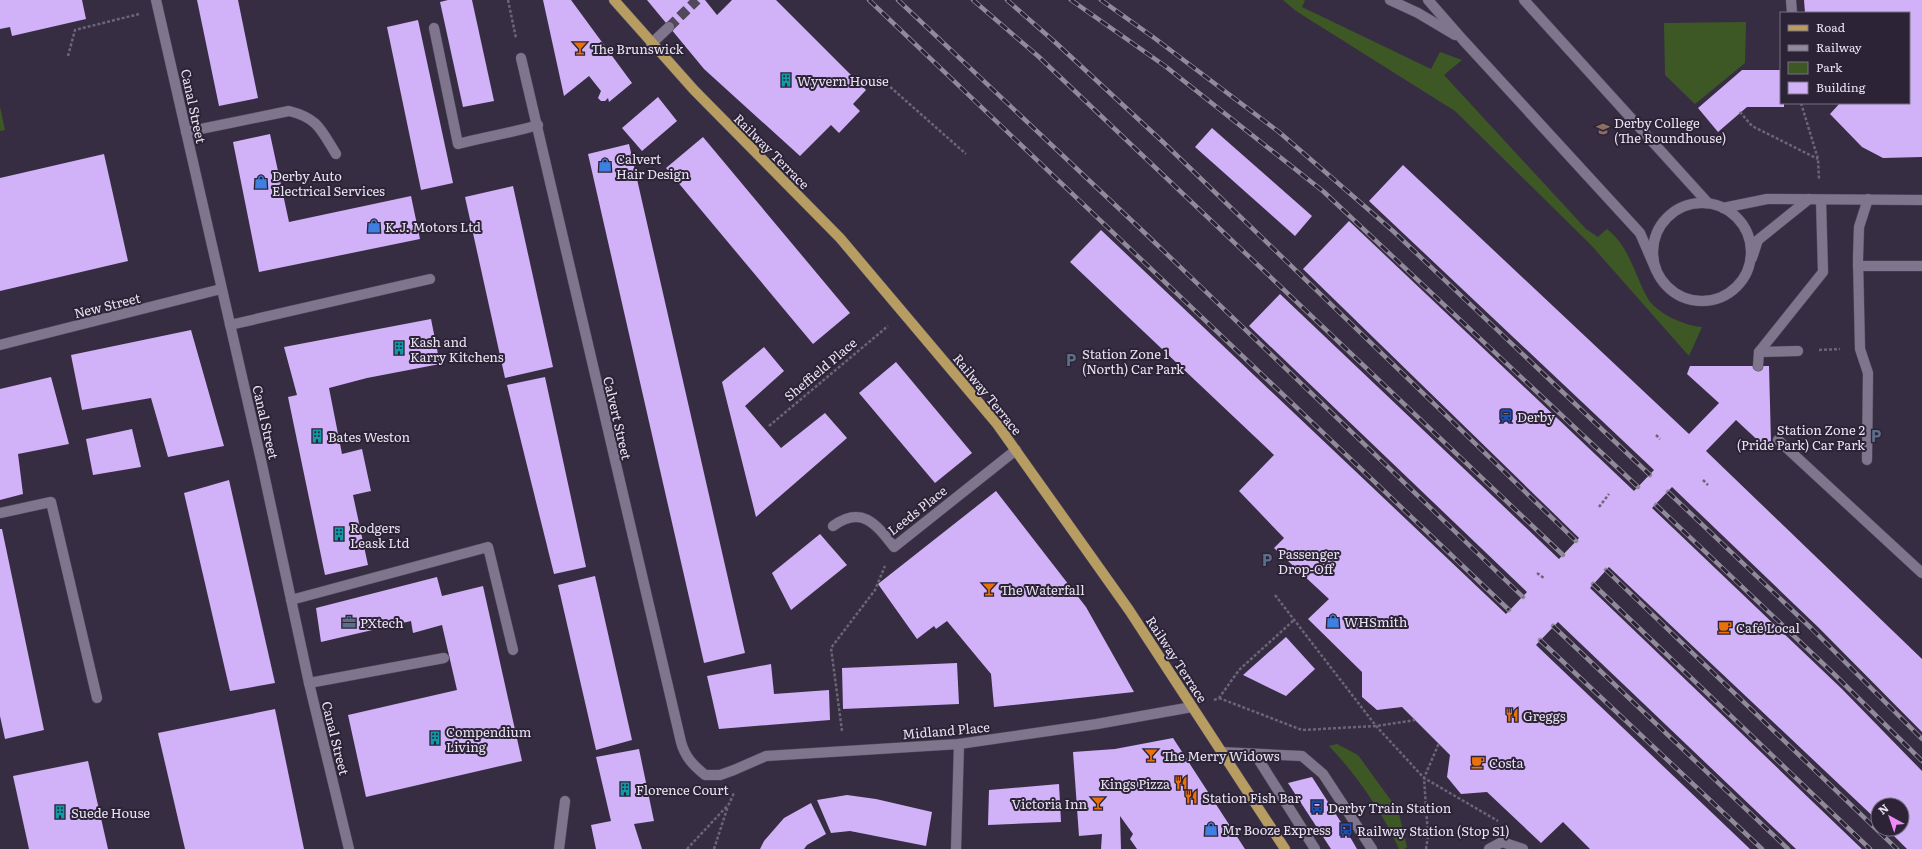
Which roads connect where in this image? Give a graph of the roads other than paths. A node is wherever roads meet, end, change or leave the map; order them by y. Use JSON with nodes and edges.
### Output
{"nodes":[{"id":1,"x":614,"y":0,"type":"edge"},
{"id":2,"x":1390,"y":0,"type":"edge"},
{"id":3,"x":1428,"y":0,"type":"edge"},
{"id":4,"x":1524,"y":0,"type":"edge"},
{"id":5,"x":1791,"y":0,"type":"edge"},
{"id":6,"x":157,"y":4,"type":"edge"},
{"id":7,"x":1792,"y":12,"type":"edge"},
{"id":8,"x":669,"y":27,"type":"tunnel mouth"},
{"id":9,"x":434,"y":28,"type":"dead end"},
{"id":10,"x":1463,"y":40,"type":"junction"},
{"id":11,"x":651,"y":44,"type":"junction"},
{"id":12,"x":521,"y":58,"type":"road end"},
{"id":13,"x":538,"y":125,"type":"junction"},
{"id":14,"x":186,"y":132,"type":"junction"},
{"id":15,"x":336,"y":154,"type":"dead end"},
{"id":16,"x":1809,"y":199,"type":"junction"},
{"id":17,"x":1868,"y":199,"type":"junction"},
{"id":18,"x":1821,"y":200,"type":"junction"},
{"id":19,"x":1922,"y":200,"type":"edge"},
{"id":20,"x":1708,"y":203,"type":"junction"},
{"id":21,"x":1723,"y":208,"type":"junction"},
{"id":22,"x":1858,"y":266,"type":"junction"},
{"id":23,"x":1922,"y":266,"type":"edge"},
{"id":24,"x":1748,"y":268,"type":"junction"},
{"id":25,"x":1656,"y":270,"type":"junction"},
{"id":26,"x":430,"y":280,"type":"dead end"},
{"id":27,"x":221,"y":289,"type":"junction"},
{"id":28,"x":230,"y":325,"type":"junction"},
{"id":29,"x":0,"y":345,"type":"edge"},
{"id":30,"x":1798,"y":351,"type":"road end"},
{"id":31,"x":1759,"y":352,"type":"junction"},
{"id":32,"x":1758,"y":366,"type":"dead end"},
{"id":33,"x":1778,"y":440,"type":"dead end"},
{"id":34,"x":1016,"y":450,"type":"junction"},
{"id":35,"x":1867,"y":460,"type":"dead end"},
{"id":36,"x":0,"y":513,"type":"edge"},
{"id":37,"x":833,"y":526,"type":"dead end"},
{"id":38,"x":1922,"y":572,"type":"edge"},
{"id":39,"x":291,"y":600,"type":"junction"},
{"id":40,"x":513,"y":650,"type":"dead end"},
{"id":41,"x":444,"y":658,"type":"dead end"},
{"id":42,"x":309,"y":683,"type":"junction"},
{"id":43,"x":97,"y":698,"type":"dead end"},
{"id":44,"x":1192,"y":707,"type":"junction"},
{"id":45,"x":959,"y":744,"type":"junction"},
{"id":46,"x":1221,"y":752,"type":"junction"},
{"id":47,"x":1254,"y":754,"type":"junction"},
{"id":48,"x":705,"y":775,"type":"joint"},
{"id":49,"x":565,"y":801,"type":"dead end"},
{"id":50,"x":349,"y":849,"type":"edge"},
{"id":51,"x":559,"y":849,"type":"edge"},
{"id":52,"x":956,"y":849,"type":"edge"},
{"id":53,"x":1285,"y":849,"type":"edge"},
{"id":54,"x":1315,"y":849,"type":"edge"},
{"id":55,"x":1372,"y":849,"type":"edge"},
{"id":56,"x":1489,"y":849,"type":"edge"},
{"id":57,"x":1523,"y":849,"type":"edge"}],
"edges":[{"from":1,"to":11,"type":"main road","name":"Railway Terrace"},
{"from":2,"to":10,"type":"street"},
{"from":3,"to":10,"type":"street"},
{"from":4,"to":20,"type":"street"},
{"from":5,"to":7,"type":"street"},
{"from":6,"to":14,"type":"street","name":"Canal Street"},
{"from":8,"to":11,"type":"street"},
{"from":9,"to":13,"type":"street"},
{"from":10,"to":25,"type":"street"},
{"from":11,"to":34,"type":"main road","name":"Railway Terrace"},
{"from":12,"to":13,"type":"street","name":"Calvert Street"},
{"from":13,"to":48,"type":"street","name":"Calvert Street"},
{"from":14,"to":15,"type":"street"},
{"from":14,"to":27,"type":"street","name":"Canal Street"},
{"from":16,"to":18,"type":"street"},
{"from":16,"to":21,"type":"street"},
{"from":16,"to":24,"type":"street"},
{"from":17,"to":18,"type":"street"},
{"from":17,"to":19,"type":"street"},
{"from":17,"to":22,"type":"street"},
{"from":18,"to":31,"type":"street"},
{"from":20,"to":21,"type":"street"},
{"from":20,"to":25,"type":"street"},
{"from":21,"to":24,"type":"street"},
{"from":22,"to":23,"type":"street"},
{"from":22,"to":35,"type":"street"},
{"from":24,"to":25,"type":"street"},
{"from":26,"to":28,"type":"street"},
{"from":27,"to":28,"type":"street","name":"Canal Street"},
{"from":27,"to":29,"type":"street","name":"New Street"},
{"from":28,"to":39,"type":"street","name":"Canal Street"},
{"from":30,"to":31,"type":"street"},
{"from":31,"to":32,"type":"street"},
{"from":33,"to":38,"type":"street"},
{"from":34,"to":37,"type":"street","name":"Leeds Place"},
{"from":34,"to":44,"type":"main road","name":"Railway Terrace"},
{"from":36,"to":43,"type":"street"},
{"from":39,"to":40,"type":"street"},
{"from":39,"to":42,"type":"street","name":"Canal Street"},
{"from":41,"to":42,"type":"street"},
{"from":42,"to":50,"type":"street","name":"Canal Street"},
{"from":44,"to":45,"type":"street","name":"Midland Place"},
{"from":44,"to":46,"type":"main road","name":"Railway Terrace"},
{"from":45,"to":48,"type":"street","name":"Midland Place"},
{"from":45,"to":52,"type":"street"},
{"from":46,"to":47,"type":"street"},
{"from":46,"to":53,"type":"main road","name":"Railway Terrace"},
{"from":47,"to":54,"type":"street"},
{"from":47,"to":55,"type":"street"},
{"from":49,"to":51,"type":"street"},
{"from":56,"to":57,"type":"street"}]}
